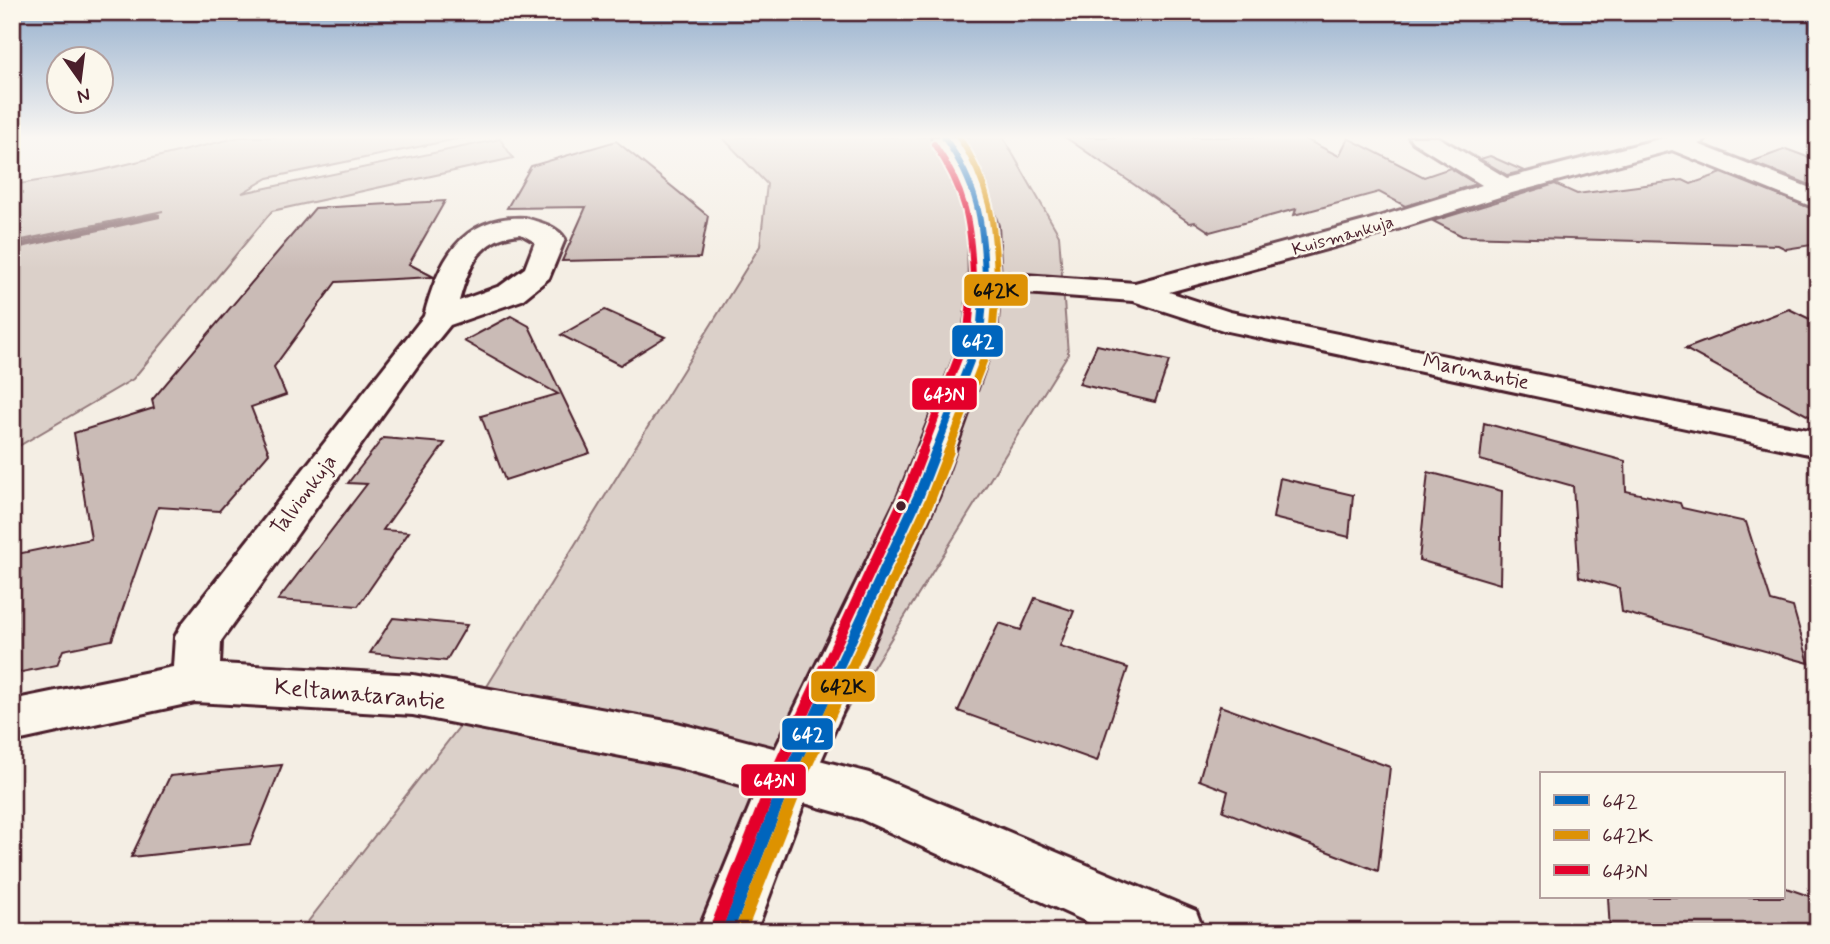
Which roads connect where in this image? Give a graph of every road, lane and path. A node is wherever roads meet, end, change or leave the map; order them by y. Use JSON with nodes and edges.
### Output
{"nodes":[{"id":1,"x":969,"y":181,"type":"edge"},
{"id":2,"x":1493,"y":181,"type":"edge"},
{"id":3,"x":1525,"y":181,"type":"edge"},
{"id":4,"x":1775,"y":181,"type":"edge"},
{"id":5,"x":1503,"y":187,"type":"junction"},
{"id":6,"x":1818,"y":201,"type":"edge"},
{"id":7,"x":985,"y":281,"type":"junction"},
{"id":8,"x":1136,"y":292,"type":"junction"},
{"id":9,"x":439,"y":318,"type":"dead end"},
{"id":10,"x":1818,"y":444,"type":"edge"},
{"id":11,"x":195,"y":682,"type":"junction"},
{"id":12,"x":12,"y":721,"type":"edge"},
{"id":13,"x":789,"y":774,"type":"junction"},
{"id":14,"x":727,"y":932,"type":"edge"},
{"id":15,"x":1175,"y":932,"type":"edge"}],
"edges":[{"from":1,"to":7,"type":"street"},
{"from":2,"to":5,"type":"street"},
{"from":3,"to":5,"type":"street","name":"Kuismankuja"},
{"from":4,"to":6,"type":"street"},
{"from":5,"to":8,"type":"street","name":"Kuismankuja"},
{"from":7,"to":8,"type":"street","name":"Kuismankuja"},
{"from":7,"to":13,"type":"street"},
{"from":8,"to":10,"type":"street","name":"Marunantie"},
{"from":9,"to":11,"type":"street","name":"Talvionkuja"},
{"from":11,"to":12,"type":"street","name":"Keltamatarantie"},
{"from":11,"to":13,"type":"street","name":"Keltamatarantie"},
{"from":13,"to":14,"type":"street"},
{"from":13,"to":15,"type":"street","name":"Keltamatarantie"}]}
